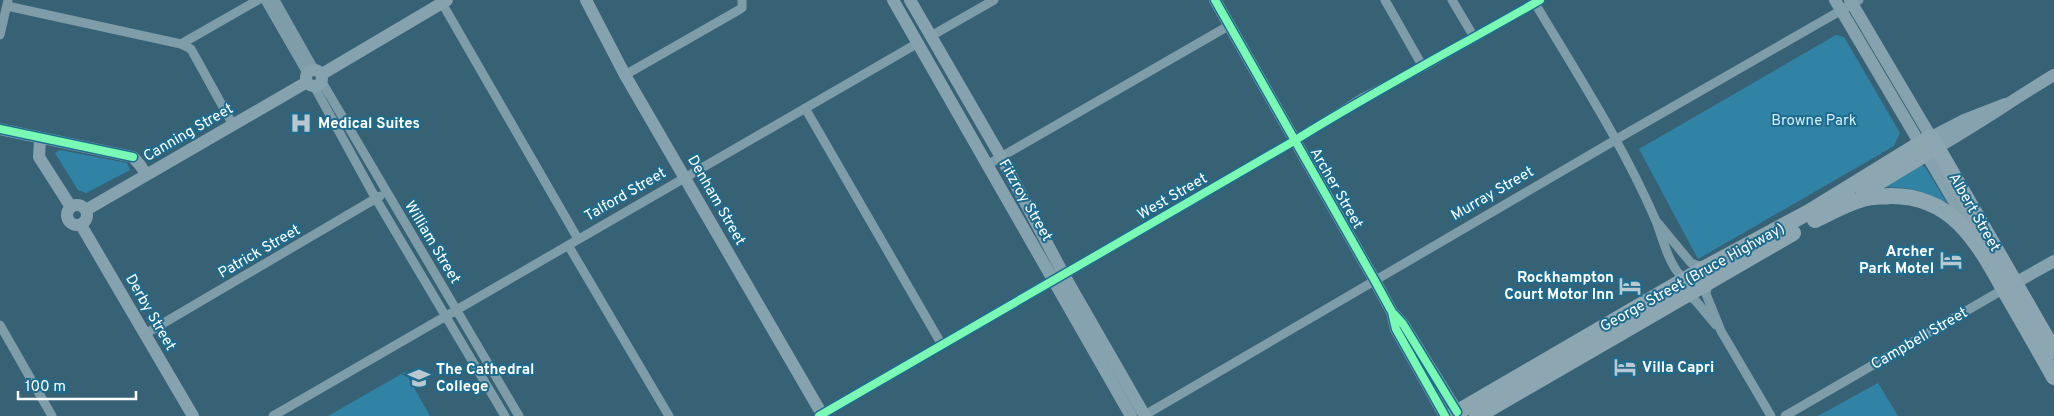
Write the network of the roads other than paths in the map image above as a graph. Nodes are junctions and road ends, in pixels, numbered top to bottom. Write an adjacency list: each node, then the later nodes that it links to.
1 (258, 0): 21 (street)
2 (265, 0): 26 (street, William Street)
3 (275, 0): 26 (street, William Street)
4 (586, 0): 24 (street, Denham Street)
5 (742, 0): 24 (street)
6 (893, 0): 20 (street, Fitzroy Street)
7 (910, 0): 18 (street, Fitzroy Street)
8 (994, 0): 18 (street, Talford Street)
9 (1215, 0): 16 (street, Archer Street)
10 (1385, 0): 22 (street)
11 (1452, 0): 19 (street)
12 (1536, 1): 19 (street, West Street); 32 (street)
13 (445, 2): 26 (street, Canning Street); 46 (street)
14 (7, 3): 17 (street); 21 (street)
15 (1847, 3): 23 (street, Albert Street); 27 (street, Albert Street); 32 (street, Murray Street)
16 (1230, 26): 33 (street, Archer Street); 35 (street)
17 (0, 35)
18 (931, 36): 20 (street, Talford Street); 35 (street, Fitzroy Street)
19 (1474, 38): 22 (street, West Street)
20 (918, 43): 28 (street, Talford Street); 36 (street, Fitzroy Street)
21 (181, 44): 29 (street)
22 (1423, 66): 33 (street, West Street)
23 (1894, 74): 27 (street); 34 (street, Albert Street)
24 (625, 75): 38 (street, Denham Street)
25 (2054, 75): 34 (street)
26 (314, 78): 29 (street, Canning Street); 39 (street, William Street); 40 (street, William Street)
27 (1890, 93): 34 (street, Albert Street)
28 (805, 108): 38 (street, Talford Street); 61 (street)
29 (233, 125): 37 (street, Canning Street)
30 (0, 129): 31 (street)
31 (40, 139): 37 (street); 41 (street)
32 (1616, 139): 44 (street); 53 (street, Murray Street)
33 (1294, 141): 52 (street, West Street); 53 (street, Archer Street)
34 (1929, 145): 43 (highway, George Street (Bruce Highway)); 49 (street, Albert Street); 51 (highway, George Street (Bruce Highway)); 54 (highway, Albert Street)
35 (1001, 157): 36 (street); 52 (street, Fitzroy Street)
36 (988, 165): 52 (street, Fitzroy Street)
37 (146, 174): 42 (street, Canning Street)
38 (686, 178): 46 (street, Talford Street); 71 (street, Denham Street)
39 (387, 192): 40 (street, Patrick Street); 56 (street, William Street)
40 (376, 198): 57 (street, William Street); 60 (street, Patrick Street)
41 (71, 207): 42 (street); 45 (street)
42 (86, 210): 45 (street)
43 (1815, 220): 47 (highway, George Street (Bruce Highway)); 49 (highway, Albert Street)
44 (1656, 221): 51 (street); 55 (street)
45 (81, 225): 60 (street, Derby Street)
46 (578, 239): 48 (street, Talford Street)
47 (1778, 241): 51 (highway, George Street (Bruce Highway)); 55 (street)
48 (568, 245): 56 (street, Talford Street); 70 (street)
49 (1985, 255): 54 (highway, Albert Street)
50 (2054, 261): 54 (street, Campbell Street)
51 (1706, 275): 55 (highway, George Street (Bruce Highway)); 59 (street)
52 (1058, 278): 61 (street, West Street); 72 (street, Fitzroy Street); 73 (street, Fitzroy Street)
53 (1375, 281): 64 (street, Archer Street); 73 (street, Murray Street)
54 (2009, 286): 62 (highway, Albert Street); 63 (highway, Albert Street); 76 (street, Campbell Street)
55 (1686, 287): 59 (street); 64 (highway, George Street (Bruce Highway)); 74 (highway, George Street (Bruce Highway))
56 (456, 309): 57 (street, Talford Street); 69 (street, William Street)
57 (446, 315): 67 (street, Talford Street); 68 (street, William Street)
58 (0, 324): 65 (street)
59 (1722, 331): 75 (street)
60 (144, 334): 66 (street, Derby Street)
61 (942, 345): 71 (street, West Street)
62 (2054, 351)
63 (2054, 377)
64 (1453, 415)
65 (52, 416)
66 (193, 416)
67 (273, 416)
68 (505, 416)
69 (519, 416)
70 (668, 416)
71 (821, 416)
72 (1131, 416)
73 (1144, 416)
74 (1477, 416)
75 (1771, 416)
76 (1785, 416)

